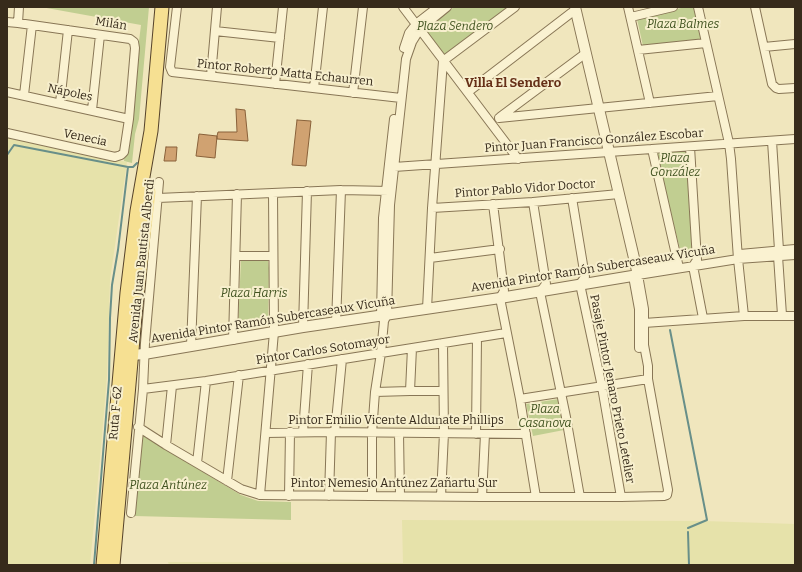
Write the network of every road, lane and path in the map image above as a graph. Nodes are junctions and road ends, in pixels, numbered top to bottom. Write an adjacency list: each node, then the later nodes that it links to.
1 (19, 7): 20 (street)
2 (162, 7): 81 (main road, Avenida Juan Bautista Alberdi)
3 (170, 7): 104 (main road, Avenida Juan Bautista Alberdi)
4 (177, 7): 33 (street, Pintor Roberto Matta Echaurren)
5 (217, 7): 24 (street)
6 (283, 7): 26 (street)
7 (323, 7): 35 (street)
8 (363, 7): 39 (street)
9 (403, 7): 22 (street)
10 (438, 7): 22 (street)
11 (447, 7): 22 (street)
12 (515, 7): 32 (street)
13 (628, 7): 18 (street)
14 (673, 7): 18 (street)
15 (698, 7): 27 (street)
16 (755, 7): 29 (street)
17 (572, 9): 31 (street); 38 (street)
18 (631, 17): 30 (street)
19 (7, 22): 20 (street, Milán)
20 (18, 23): 21 (street, Milán)
21 (32, 25): 23 (street, Milán); 40 (street)
22 (418, 26): 32 (street); 42 (street)
23 (68, 30): 25 (street, Milán); 43 (street)
24 (215, 31): 26 (street); 33 (street)
25 (100, 35): 46 (street); 48 (street, Milán)
26 (280, 38): 34 (street)
27 (706, 43): 30 (street); 41 (street)
28 (795, 44): 29 (street)
29 (764, 47): 36 (street)
30 (638, 50): 44 (street)
31 (584, 54): 45 (street); 47 (street)
32 (443, 61): 38 (street); 58 (street)
33 (211, 76): 34 (street, Pintor Roberto Matta Echaurren)
34 (274, 84): 35 (street, Pintor Roberto Matta Echaurren)
35 (314, 88): 39 (street, Pintor Roberto Matta Echaurren)
36 (795, 88)
37 (7, 92): 40 (street, Nápoles)
38 (468, 92): 49 (street)
39 (353, 93): 42 (street, Pintor Roberto Matta Echaurren)
40 (24, 95): 43 (street, Nápoles)
41 (718, 96): 44 (street); 53 (street)
42 (399, 98): 59 (street); 63 (street)
43 (60, 103): 46 (street, Nápoles)
44 (650, 103): 45 (street)
45 (596, 109): 47 (street); 56 (street)
46 (92, 110): 48 (street, Nápoles)
47 (499, 118): 49 (street)
48 (129, 119): 50 (street, Venecia)
49 (491, 124): 57 (street)
50 (7, 133)
51 (795, 139): 52 (street, Pintor Juan Francisco González Escobar)
52 (772, 141): 53 (street, Pintor Juan Francisco González Escobar); 75 (street)
53 (729, 143): 54 (street, Pintor Juan Francisco González Escobar); 79 (street)
54 (690, 147): 55 (street, Pintor Juan Francisco González Escobar); 82 (street)
55 (652, 149): 56 (street, Pintor Juan Francisco González Escobar); 83 (street)
56 (607, 152): 57 (street, Pintor Juan Francisco González Escobar); 66 (street)
57 (518, 159): 58 (street, Pintor Juan Francisco González Escobar)
58 (436, 164): 59 (street, Pintor Juan Francisco González Escobar); 72 (street)
59 (394, 167): 63 (street)
60 (159, 182): 68 (street, Avenida Juan Bautista Alberdi)
61 (342, 190): 62 (street); 63 (street); 94 (street)
62 (307, 191): 64 (street); 96 (street)
63 (388, 191): 89 (street)
64 (273, 193): 65 (street); 78 (street)
65 (237, 194): 67 (street); 77 (street)
66 (616, 194): 69 (street, Pintor Pablo Vidor Doctor); 84 (street)
67 (197, 196): 68 (street); 101 (street)
68 (158, 198): 104 (street, Avenida Juan Bautista Alberdi)
69 (572, 198): 70 (street, Pintor Pablo Vidor Doctor); 85 (street, Pasaje Pintor Jenaro Prieto Letelier)
70 (534, 202): 71 (street, Pintor Pablo Vidor Doctor); 86 (street)
71 (493, 204): 72 (street, Pintor Pablo Vidor Doctor); 73 (street)
72 (432, 208): 80 (street)
73 (500, 249): 80 (street); 87 (street)
74 (795, 249): 75 (street, Avenida Pintor Ramón Subercaseaux Vicuña)
75 (779, 253): 76 (street, Avenida Pintor Ramón Subercaseaux Vicuña); 79 (street, Avenida Pintor Ramón Subercaseaux Vicuña); 91 (street)
76 (795, 255)
77 (236, 256): 78 (street); 99 (street)
78 (273, 256): 97 (street)
79 (738, 256): 82 (street, Avenida Pintor Ramón Subercaseaux Vicuña); 90 (street)
80 (430, 258): 88 (street)
81 (131, 261): 104 (main road, Ruta F-62)
82 (695, 263): 83 (street, Avenida Pintor Ramón Subercaseaux Vicuña); 93 (street)
83 (678, 266): 84 (street, Avenida Pintor Ramón Subercaseaux Vicuña)
84 (635, 273): 85 (street, Avenida Pintor Ramón Subercaseaux Vicuña); 95 (street); 110 (street)
85 (582, 281): 86 (street, Avenida Pintor Ramón Subercaseaux Vicuña); 113 (street, Pasaje Pintor Jenaro Prieto Letelier)
86 (543, 288): 87 (street, Avenida Pintor Ramón Subercaseaux Vicuña); 118 (street)
87 (502, 295): 88 (street, Avenida Pintor Ramón Subercaseaux Vicuña); 98 (street)
88 (427, 306): 89 (street, Avenida Pintor Ramón Subercaseaux Vicuña)
89 (384, 314): 94 (street, Avenida Pintor Ramón Subercaseaux Vicuña); 105 (street)
90 (744, 316): 91 (street); 93 (street)
91 (782, 316): 92 (street)
92 (795, 316)
93 (704, 318): 95 (street)
94 (336, 320): 96 (street, Avenida Pintor Ramón Subercaseaux Vicuña)
95 (644, 323): 110 (street)
96 (303, 325): 97 (street, Avenida Pintor Ramón Subercaseaux Vicuña)
97 (274, 330): 99 (street, Avenida Pintor Ramón Subercaseaux Vicuña); 108 (street)
98 (506, 333): 100 (street, Pintor Carlos Sotomayor); 119 (street)
99 (232, 336): 101 (street, Avenida Pintor Ramón Subercaseaux Vicuña)
100 (478, 338): 102 (street, Pintor Carlos Sotomayor); 128 (street)
101 (191, 343): 104 (street, Avenida Pintor Ramón Subercaseaux Vicuña)
102 (443, 343): 103 (street, Pintor Carlos Sotomayor); 116 (street)
103 (412, 348): 105 (street, Pintor Carlos Sotomayor); 115 (street)
104 (135, 351): 114 (street, Avenida Juan Bautista Alberdi); 145 (main road, Ruta F-62); 146 (main road, Avenida Juan Bautista Alberdi)
105 (381, 354): 106 (street, Pintor Carlos Sotomayor); 117 (street)
106 (342, 359): 107 (street, Pintor Carlos Sotomayor); 123 (street)
107 (308, 364): 108 (street, Pintor Carlos Sotomayor); 122 (street)
108 (271, 370): 109 (street, Pintor Carlos Sotomayor); 125 (street)
109 (239, 375): 111 (street, Pintor Carlos Sotomayor); 133 (street)
110 (648, 379): 113 (street); 143 (street, Pintor Nemesio Antúnez Zañartu Sur)
111 (206, 381): 112 (street, Pintor Carlos Sotomayor); 132 (street)
112 (172, 386): 114 (street, Pintor Carlos Sotomayor); 131 (street)
113 (602, 387): 118 (street); 143 (street, Pasaje Pintor Jenaro Prieto Letelier)
114 (142, 389): 120 (street, Avenida Juan Bautista Alberdi)
115 (410, 391): 116 (street); 117 (street)
116 (443, 391): 127 (street)
117 (375, 392): 126 (street)
118 (562, 393): 119 (street); 142 (street)
119 (520, 399): 130 (street)
120 (138, 427): 131 (street, Pintor Nemesio Antúnez Zañartu Sur); 144 (street, Avenida Juan Bautista Alberdi)
121 (290, 432): 122 (street, Pintor Emilio Vicente Aldunate Phillips); 125 (street, Pintor Emilio Vicente Aldunate Phillips); 135 (street)
122 (303, 432): 123 (street, Pintor Emilio Vicente Aldunate Phillips)
123 (333, 432): 126 (street, Pintor Emilio Vicente Aldunate Phillips); 136 (street)
124 (399, 432): 126 (street, Pintor Emilio Vicente Aldunate Phillips); 127 (street, Pintor Emilio Vicente Aldunate Phillips); 138 (street)
125 (266, 433): 134 (street)
126 (372, 433): 137 (street)
127 (444, 433): 128 (street, Pintor Emilio Vicente Aldunate Phillips); 139 (street)
128 (476, 434): 129 (street, Pintor Emilio Vicente Aldunate Phillips)
129 (485, 434): 130 (street, Pintor Emilio Vicente Aldunate Phillips); 140 (street)
130 (526, 434): 141 (street)
131 (166, 445): 132 (street, Pintor Nemesio Antúnez Zañartu Sur)
132 (197, 463): 133 (street, Pintor Nemesio Antúnez Zañartu Sur)
133 (227, 481): 134 (street, Pintor Nemesio Antúnez Zañartu Sur)
134 (260, 495): 135 (street, Pintor Nemesio Antúnez Zañartu Sur)
135 (289, 496): 136 (street, Pintor Nemesio Antúnez Zañartu Sur)
136 (329, 496): 137 (street, Pintor Nemesio Antúnez Zañartu Sur)
137 (372, 496): 138 (street, Pintor Nemesio Antúnez Zañartu Sur)
138 (400, 496): 139 (street, Pintor Nemesio Antúnez Zañartu Sur)
139 (441, 496): 140 (street, Pintor Nemesio Antúnez Zañartu Sur)
140 (482, 497): 141 (street, Pintor Nemesio Antúnez Zañartu Sur)
141 (536, 497): 142 (street, Pintor Nemesio Antúnez Zañartu Sur)
142 (580, 497): 143 (street, Pintor Nemesio Antúnez Zañartu Sur)
143 (621, 497)
144 (131, 513)
145 (103, 565)
146 (113, 565)

